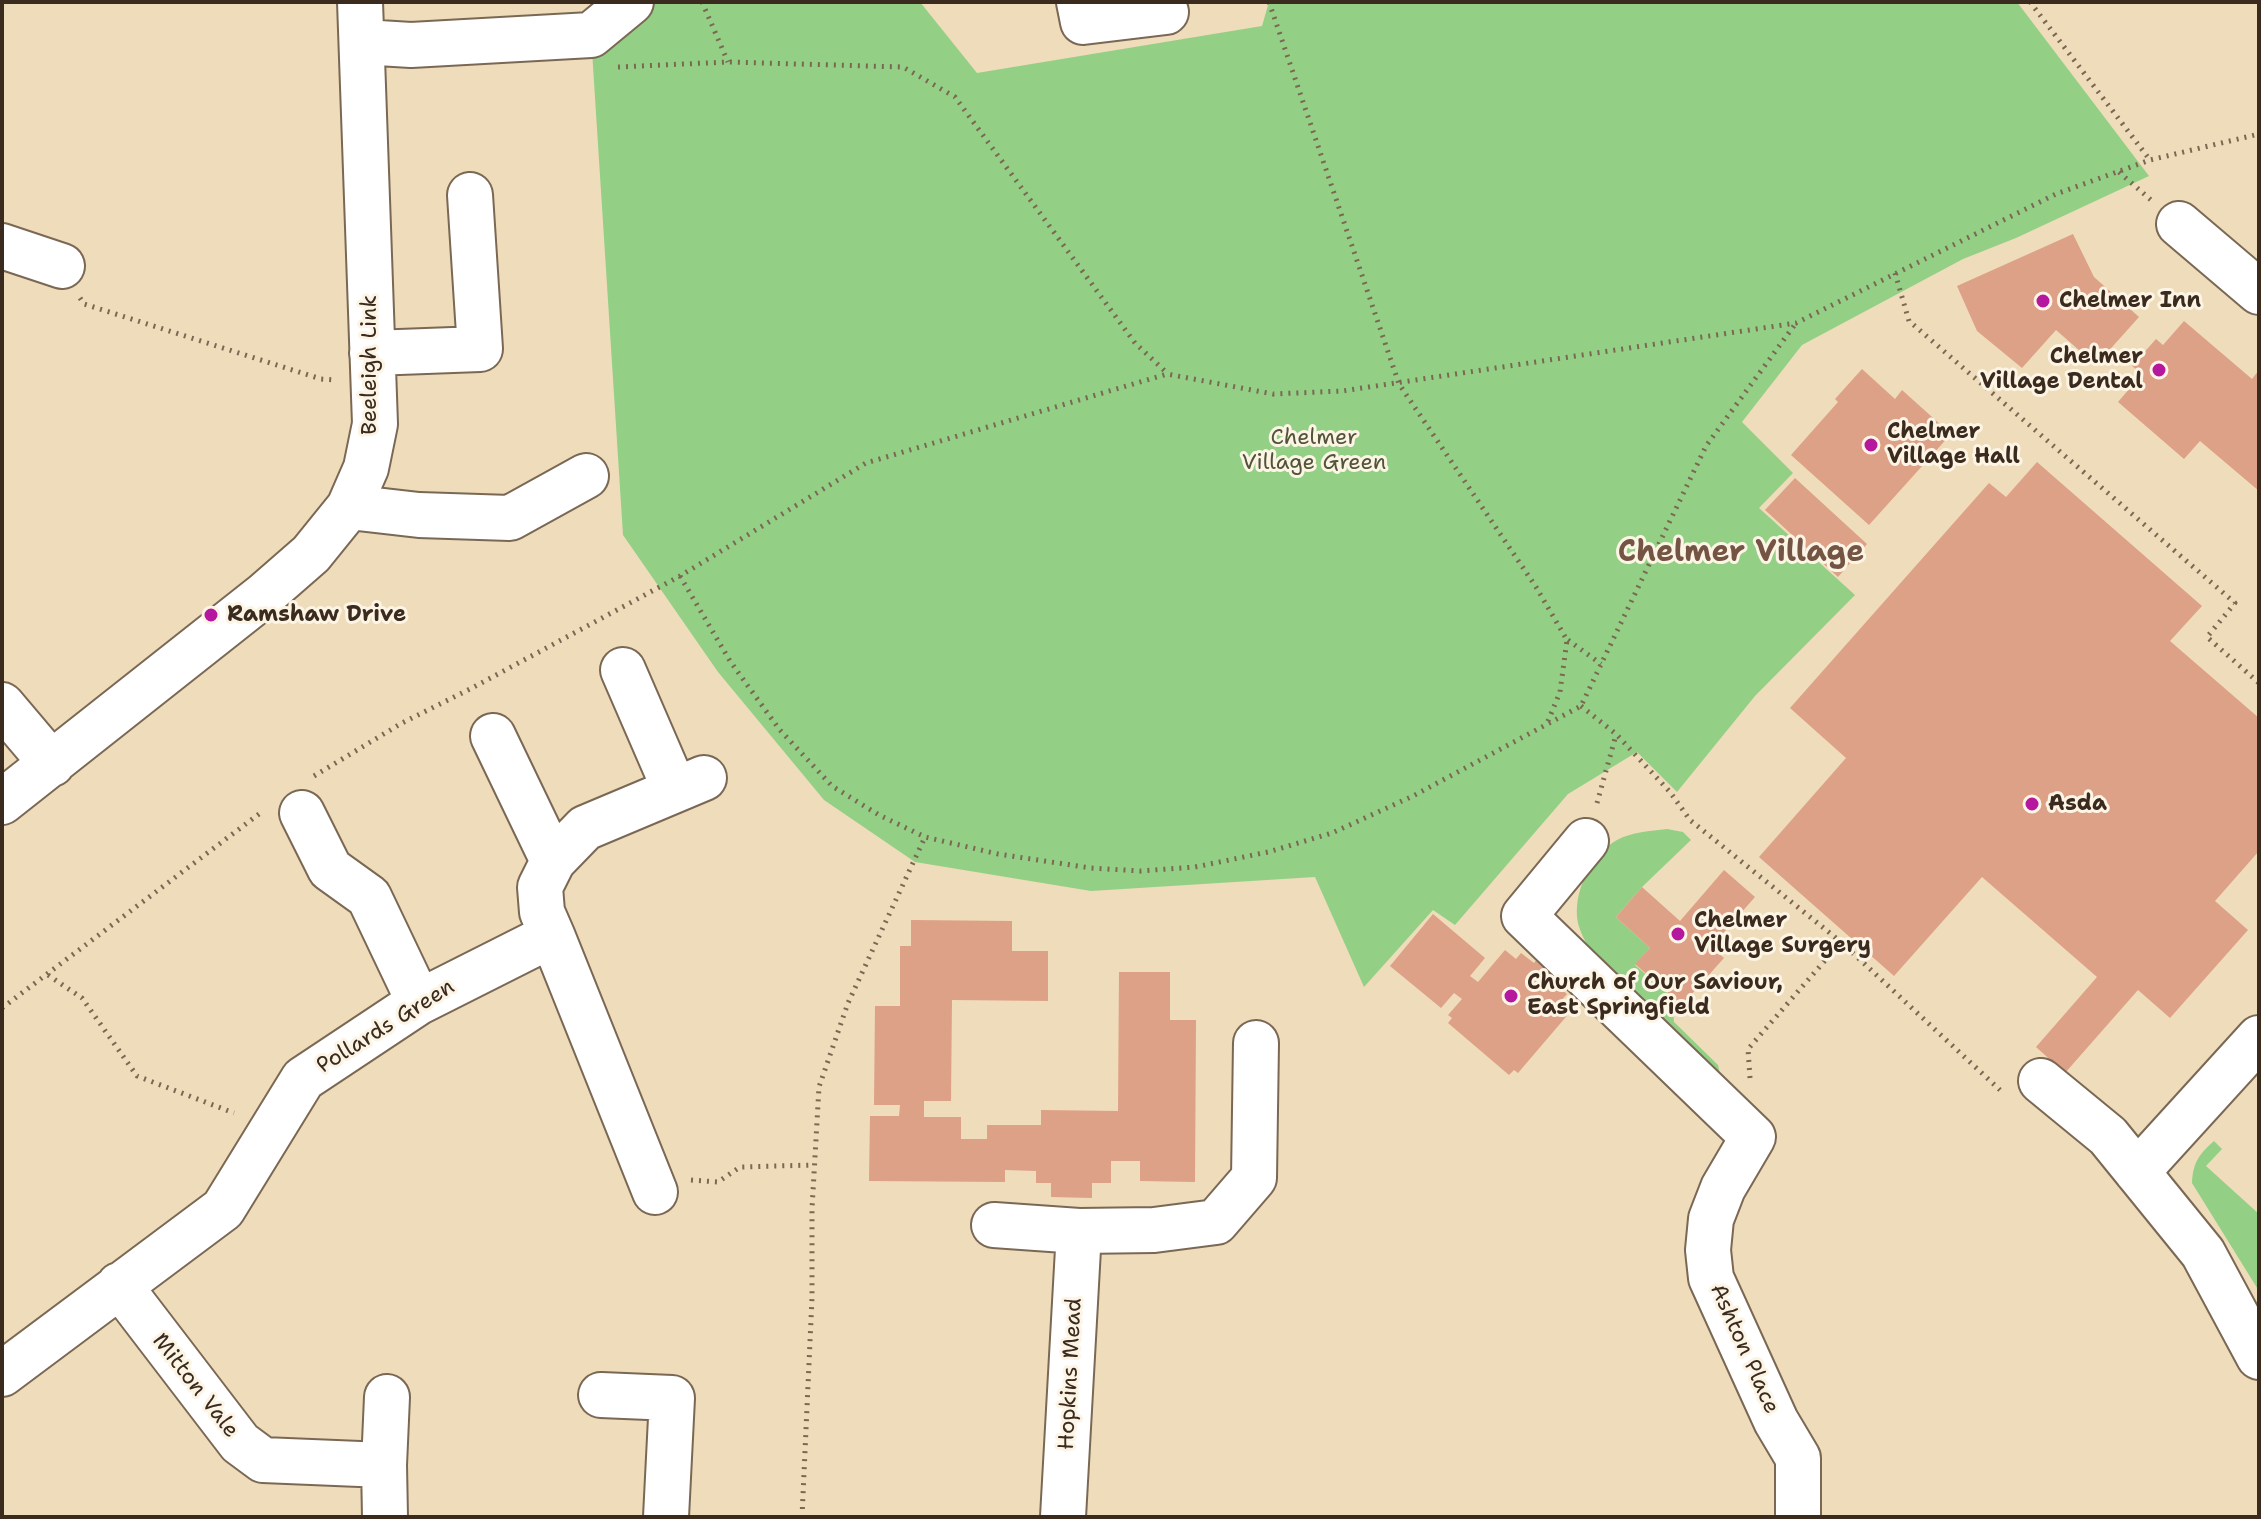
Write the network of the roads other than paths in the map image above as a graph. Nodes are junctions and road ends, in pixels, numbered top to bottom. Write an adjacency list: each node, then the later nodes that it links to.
1 (631, 2): 4 (street)
2 (1079, 2): 3 (street)
3 (1166, 12)
4 (361, 22): 10 (street, Beeleigh Link)
5 (470, 195): 10 (street)
6 (2179, 224): 9 (street)
7 (2, 246): 8 (street)
8 (62, 266)
9 (2259, 292)
10 (372, 368): 12 (street, Beeleigh Link)
11 (586, 476): 12 (street)
12 (349, 507): 16 (street, Beeleigh Link)
13 (623, 670): 20 (street)
14 (2, 705): 16 (street)
15 (493, 736): 20 (street)
16 (52, 764): 18 (street, Beeleigh Link)
17 (290, 801): 22 (street)
18 (2, 802)
19 (1586, 841): 39 (street, Ashton Place)
20 (553, 861): 21 (street)
21 (552, 935): 22 (street, Pollards Green); 27 (street)
22 (419, 1002): 30 (street, Pollards Green)
23 (2259, 1038): 26 (street)
24 (1256, 1043): 29 (street)
25 (2021, 1086): 26 (street)
26 (2137, 1172): 31 (street)
27 (655, 1192)
28 (994, 1225): 29 (street)
29 (1079, 1231): 38 (street, Hopkins Mead)
30 (119, 1285): 32 (street, Pollards Green); 35 (street, Mitton Vale)
31 (2259, 1357)
32 (2, 1374)
33 (601, 1395): 37 (street)
34 (387, 1397): 35 (street)
35 (384, 1465): 36 (street)
36 (385, 1517)
37 (666, 1517)
38 (1063, 1517)
39 (1798, 1517)

